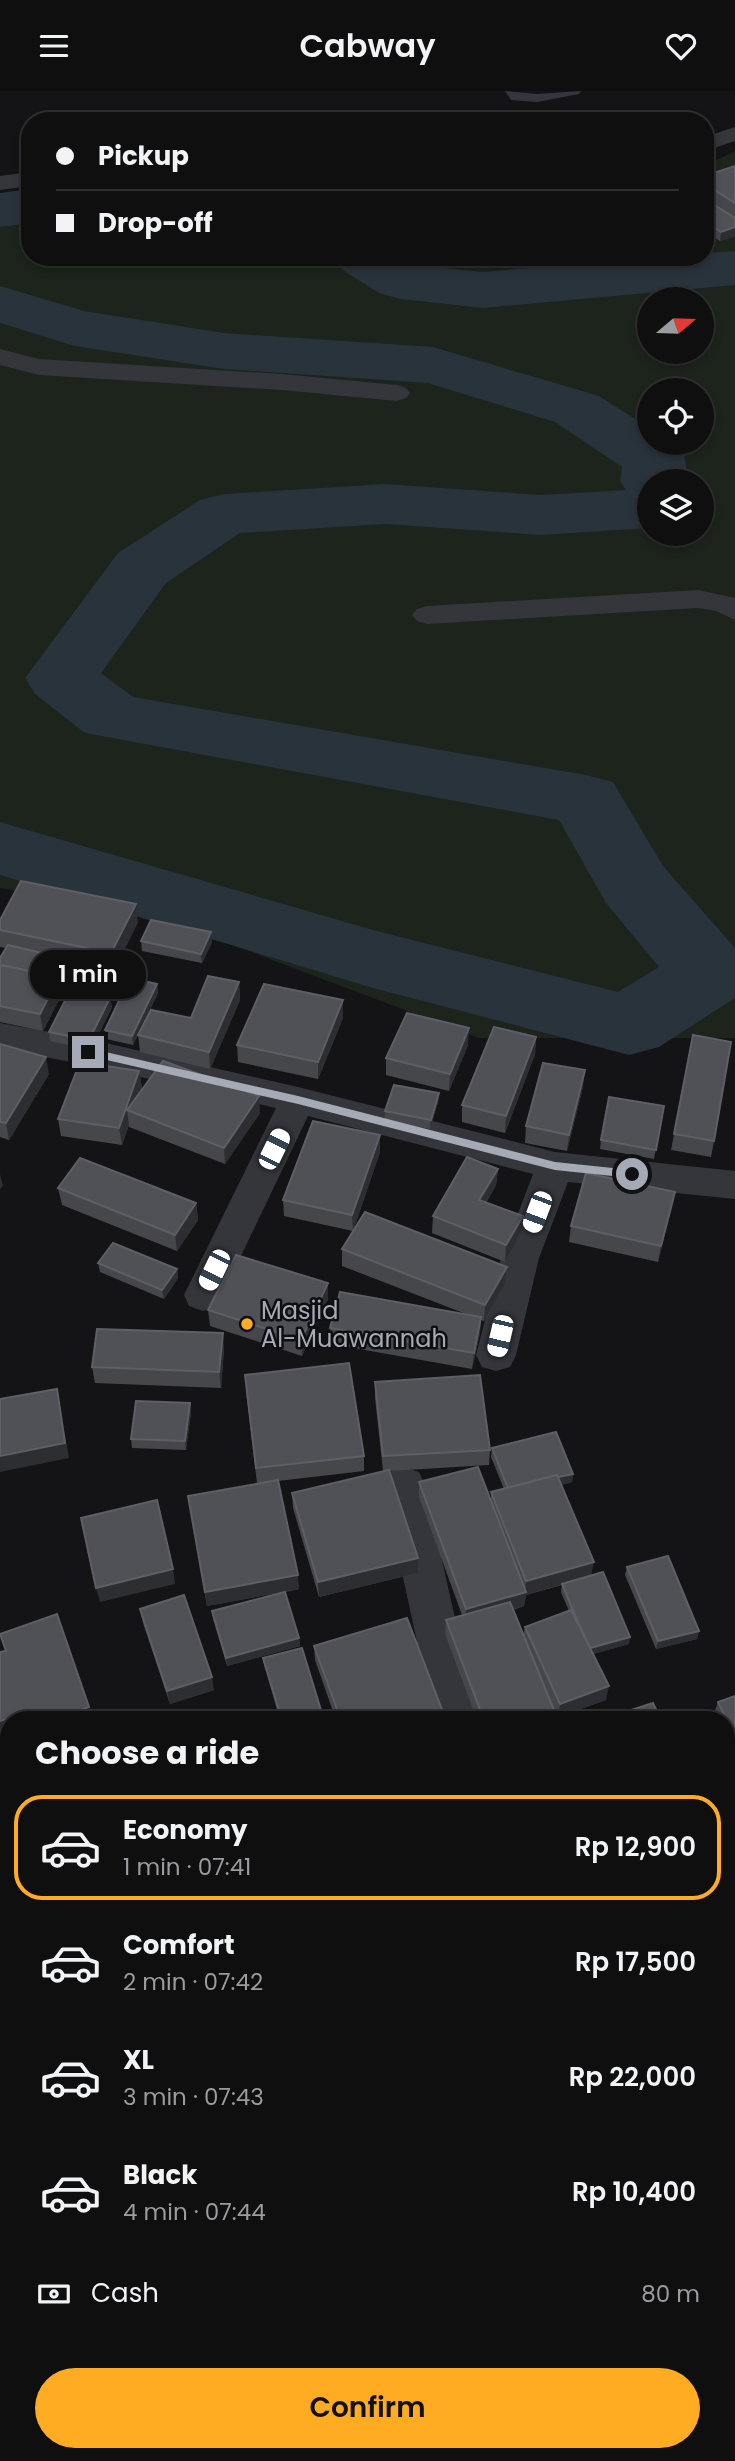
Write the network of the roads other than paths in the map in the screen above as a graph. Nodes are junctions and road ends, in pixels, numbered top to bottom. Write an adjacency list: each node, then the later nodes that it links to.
1 (512, 91): 2 (lane)
2 (574, 91)
3 (735, 134): 4 (street)
4 (714, 141)
5 (21, 180): 6 (street)
6 (0, 183)
7 (0, 357): 8 (street)
8 (397, 393)
9 (735, 611): 10 (street)
10 (427, 615)
11 (0, 1036): 12 (street)
12 (298, 1100): 13 (street); 15 (street)
13 (555, 1166): 14 (street); 16 (street)
14 (735, 1185)
15 (202, 1294)
16 (496, 1355)
17 (404, 1485): 18 (street)
18 (454, 1711)

